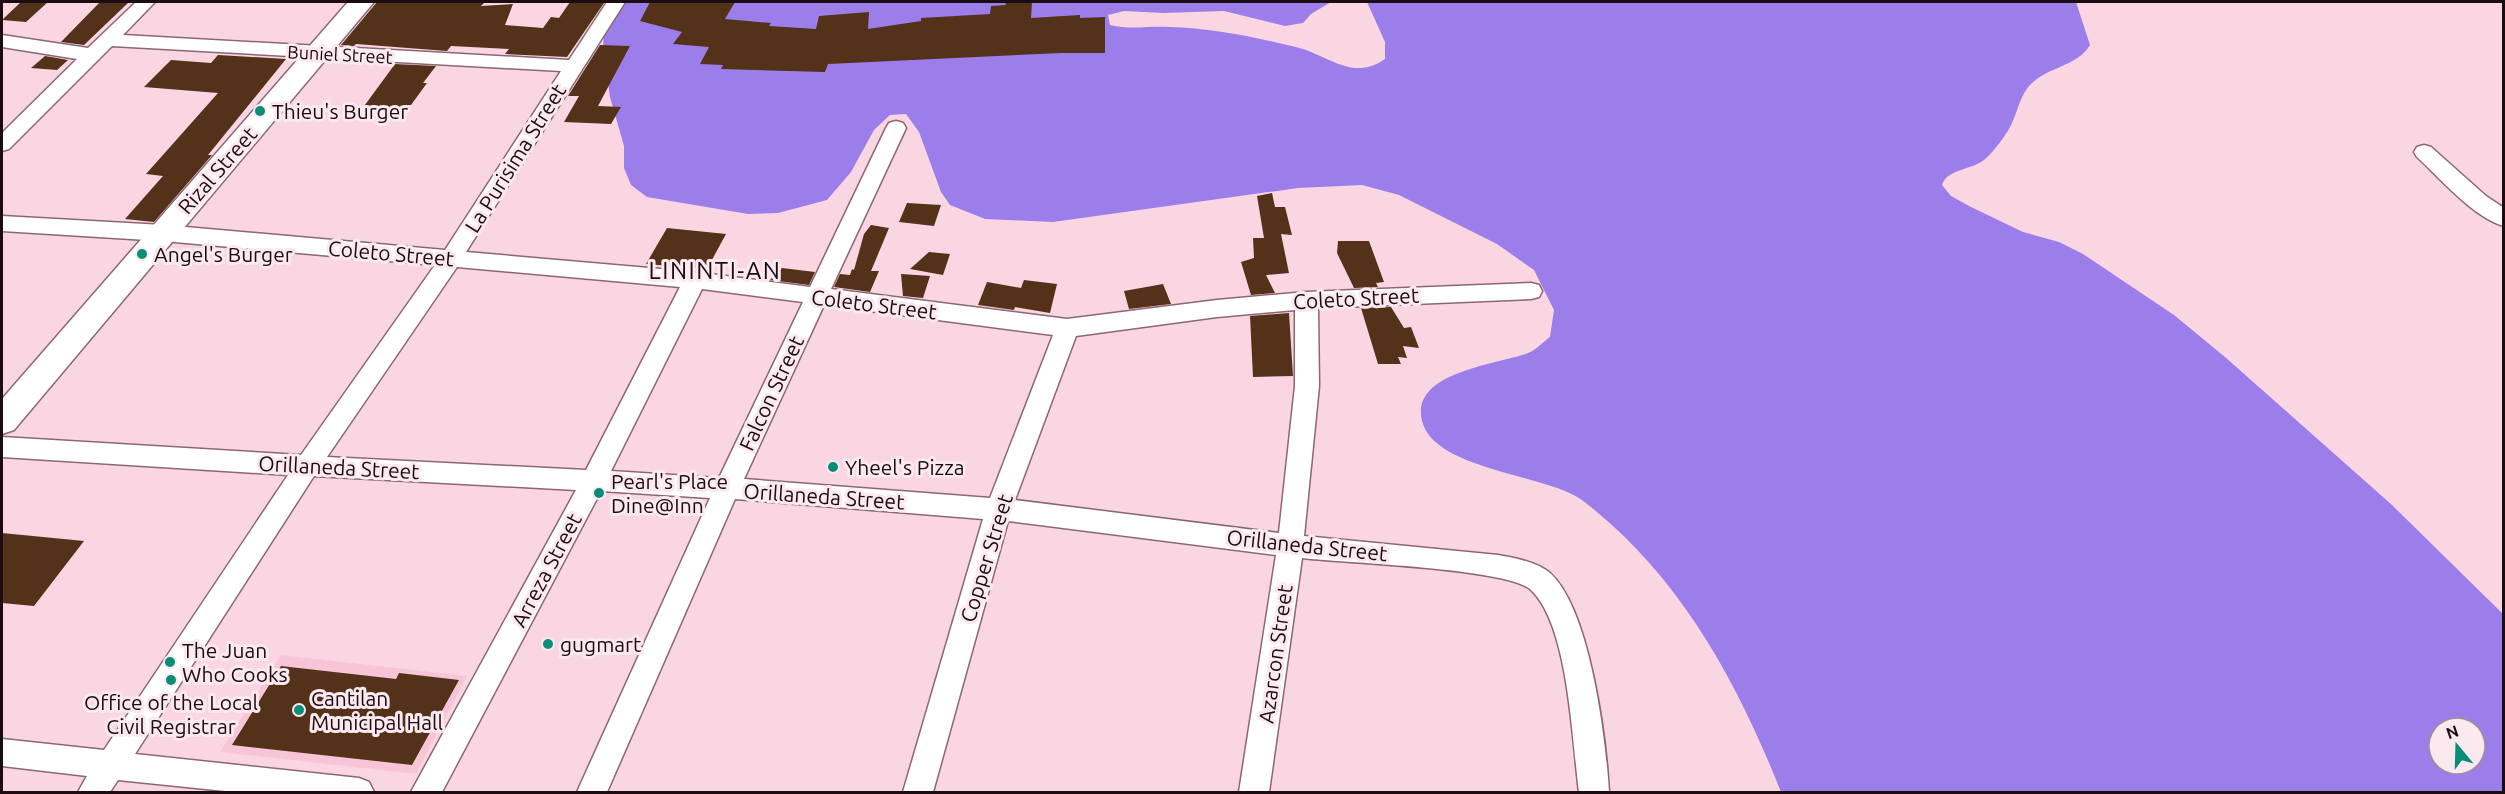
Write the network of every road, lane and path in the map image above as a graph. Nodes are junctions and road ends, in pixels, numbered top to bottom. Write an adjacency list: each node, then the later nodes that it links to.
1 (146, 2): 4 (street)
2 (361, 2): 6 (street, Rizal Street)
3 (616, 2): 8 (street, La Purisima Street)
4 (107, 40): 6 (street, Buniel Street); 7 (street)
5 (2, 41): 7 (street)
6 (318, 52): 8 (street, Buniel Street); 14 (street, Rizal Street)
7 (92, 55): 10 (street)
8 (573, 66): 15 (street, La Purisima Street)
9 (896, 128): 18 (street, Falcon Street)
10 (2, 144)
11 (2424, 152): 12 (street)
12 (2504, 219)
13 (2, 223): 14 (street, Coleto Street)
14 (163, 233): 15 (street, Coleto Street); 21 (street, Rizal Street)
15 (451, 258): 16 (street, Coleto Street); 23 (street, La Purisima Street)
16 (695, 280): 18 (street, Coleto Street); 24 (street, Arreza Street)
17 (1530, 291): 19 (street, Coleto Street)
18 (816, 297): 20 (street, Coleto Street); 25 (street, Falcon Street)
19 (1306, 300): 20 (street, Coleto Street); 27 (street, Azarcon Street)
20 (1067, 328): 26 (street, Copper Street)
21 (2, 421)
22 (2, 447): 23 (street, Orillaneda Street)
23 (307, 466): 24 (street, Orillaneda Street); 29 (street, La Purisima Street)
24 (594, 480): 25 (street, Orillaneda Street); 32 (street, Arreza Street)
25 (726, 490): 26 (street, Orillaneda Street); 33 (street, Falcon Street)
26 (999, 509): 27 (street, Orillaneda Street); 34 (street, Copper Street)
27 (1291, 545): 35 (street, Azarcon Street); 36 (street, Orillaneda Street)
28 (2, 753): 29 (street)
29 (113, 764): 30 (street, La Purisima Street); 31 (street)
30 (93, 792)
31 (359, 792)
32 (426, 792)
33 (592, 792)
34 (918, 792)
35 (1254, 792)
36 (1594, 792)

